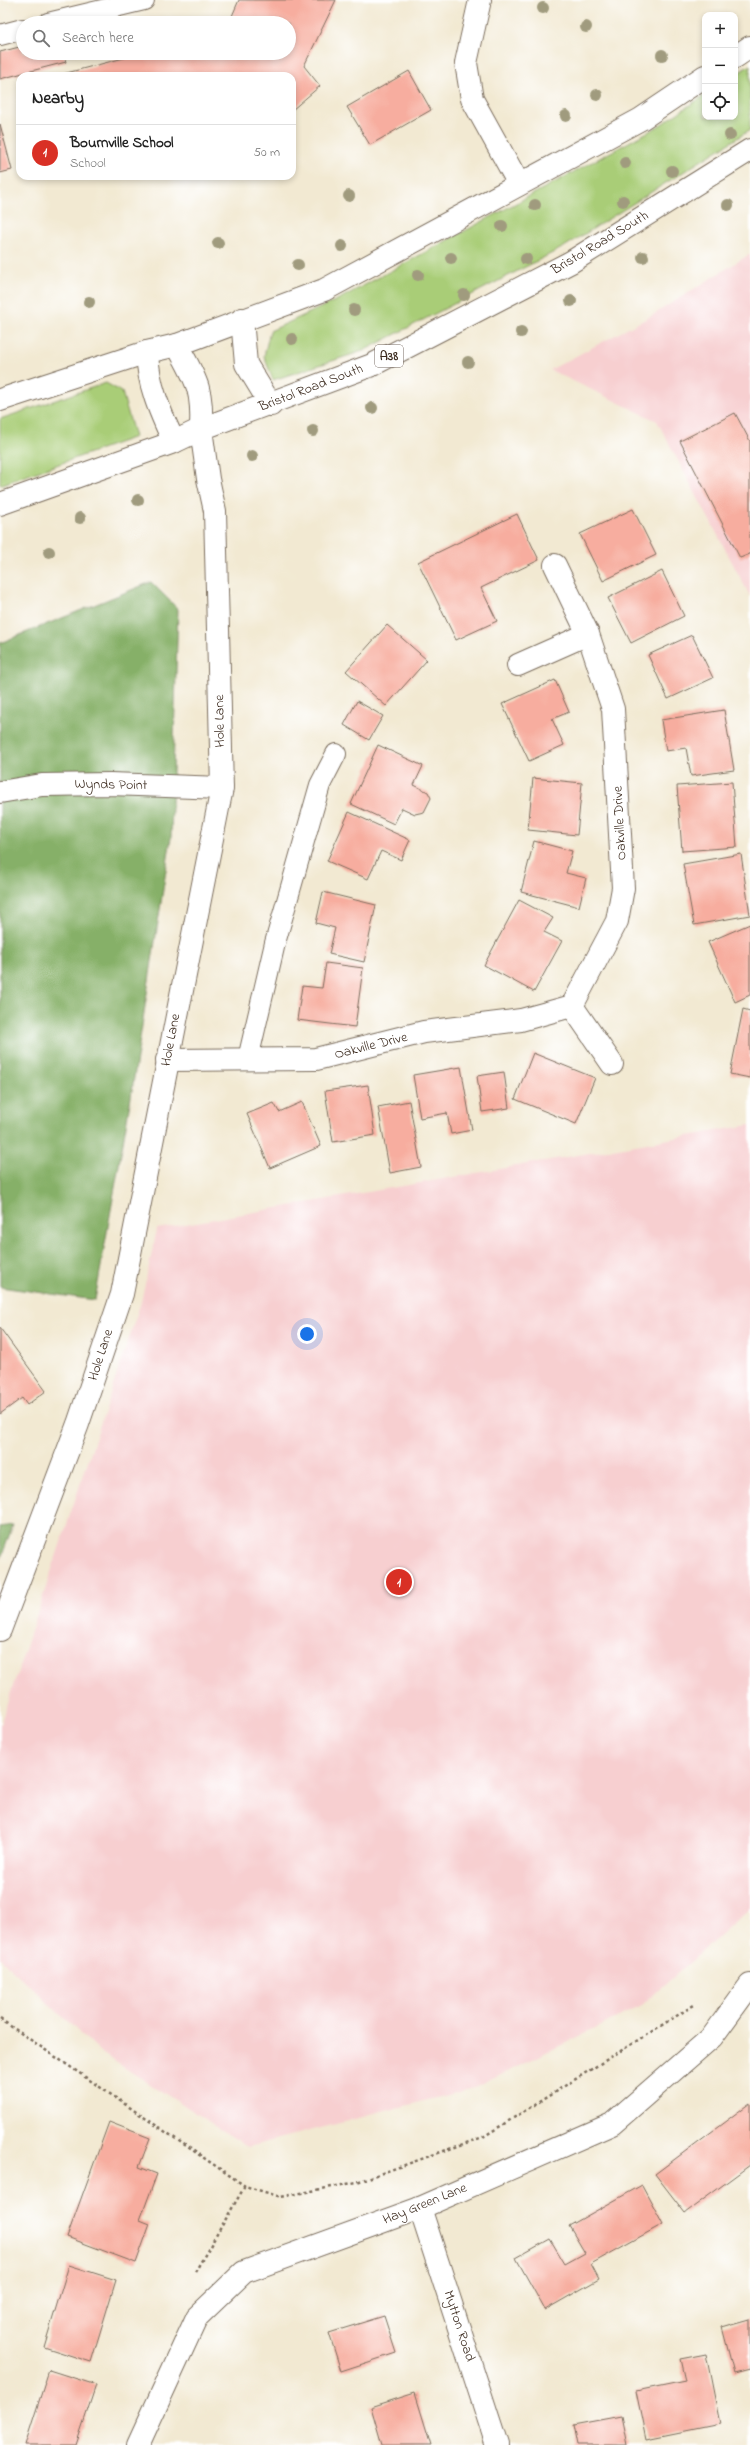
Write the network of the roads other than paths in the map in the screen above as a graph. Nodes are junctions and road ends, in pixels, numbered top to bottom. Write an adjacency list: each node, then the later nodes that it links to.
1 (144, 0): 3 (lane)
2 (480, 0): 10 (main road)
3 (77, 16)
4 (16, 31): 5 (lane)
5 (0, 35)
6 (750, 46): 7 (main road)
7 (738, 54)
8 (702, 78): 10 (main road)
9 (750, 150): 15 (main road, Bristol Road South / A38)
10 (519, 184): 11 (main road)
11 (242, 320): 12 (main road); 15 (main road)
12 (177, 345): 13 (main road); 16 (main road, Hole Lane)
13 (147, 352): 14 (main road); 17 (main road)
14 (0, 400)
15 (271, 405): 16 (main road, Bristol Road South / A38)
16 (201, 429): 17 (main road, Bristol Road South / A38); 23 (main road, Hole Lane)
17 (174, 442): 18 (main road, Bristol Road South / A38)
18 (0, 504)
19 (555, 565): 20 (main road, Oakville Drive)
20 (588, 634): 21 (main road); 25 (main road, Oakville Drive)
21 (518, 665)
22 (336, 754): 26 (lane)
23 (222, 788): 24 (main road, Wynds Point); 27 (main road, Hole Lane)
24 (0, 792)
25 (572, 1006): 26 (main road, Oakville Drive); 28 (main road)
26 (248, 1059): 27 (main road, Oakville Drive)
27 (167, 1060): 29 (main road, Hole Lane)
28 (612, 1064)
29 (0, 1630)
30 (750, 1985): 31 (main road, Hay Green Lane)
31 (420, 2208): 32 (main road, Hay Green Lane); 33 (main road, Mytton Road)
32 (138, 2445)
33 (497, 2445)

